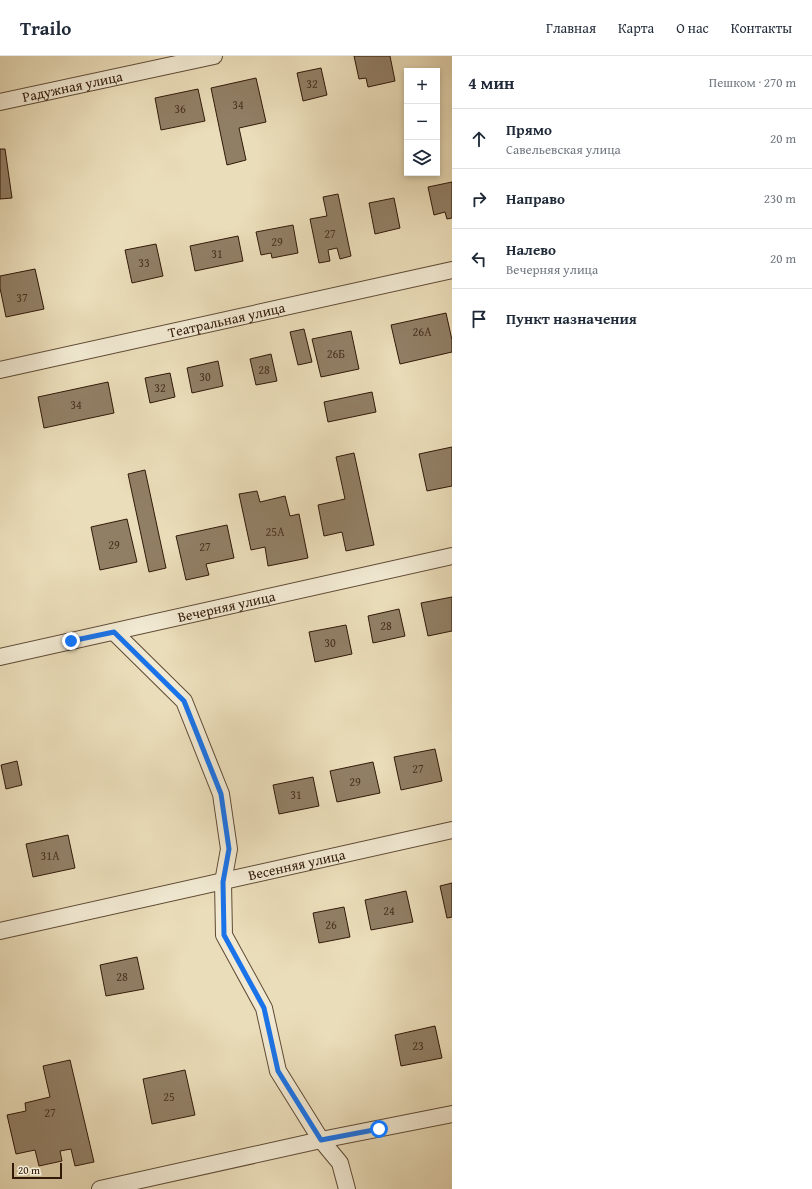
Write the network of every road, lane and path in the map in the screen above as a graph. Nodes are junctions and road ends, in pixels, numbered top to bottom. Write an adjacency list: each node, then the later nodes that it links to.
1 (214, 56): 2 (street, Радужная улица)
2 (0, 102)
3 (452, 270): 4 (street, Театральная улица)
4 (0, 370)
5 (452, 556): 6 (street, Вечерняя улица)
6 (114, 632): 7 (street, Вечерняя улица); 9 (street)
7 (0, 657)
8 (452, 830): 9 (street, Весенняя улица)
9 (223, 882): 10 (street, Весенняя улица); 12 (street)
10 (0, 931)
11 (452, 1114): 12 (street)
12 (321, 1140): 13 (street); 14 (street)
13 (100, 1189)
14 (347, 1189)

